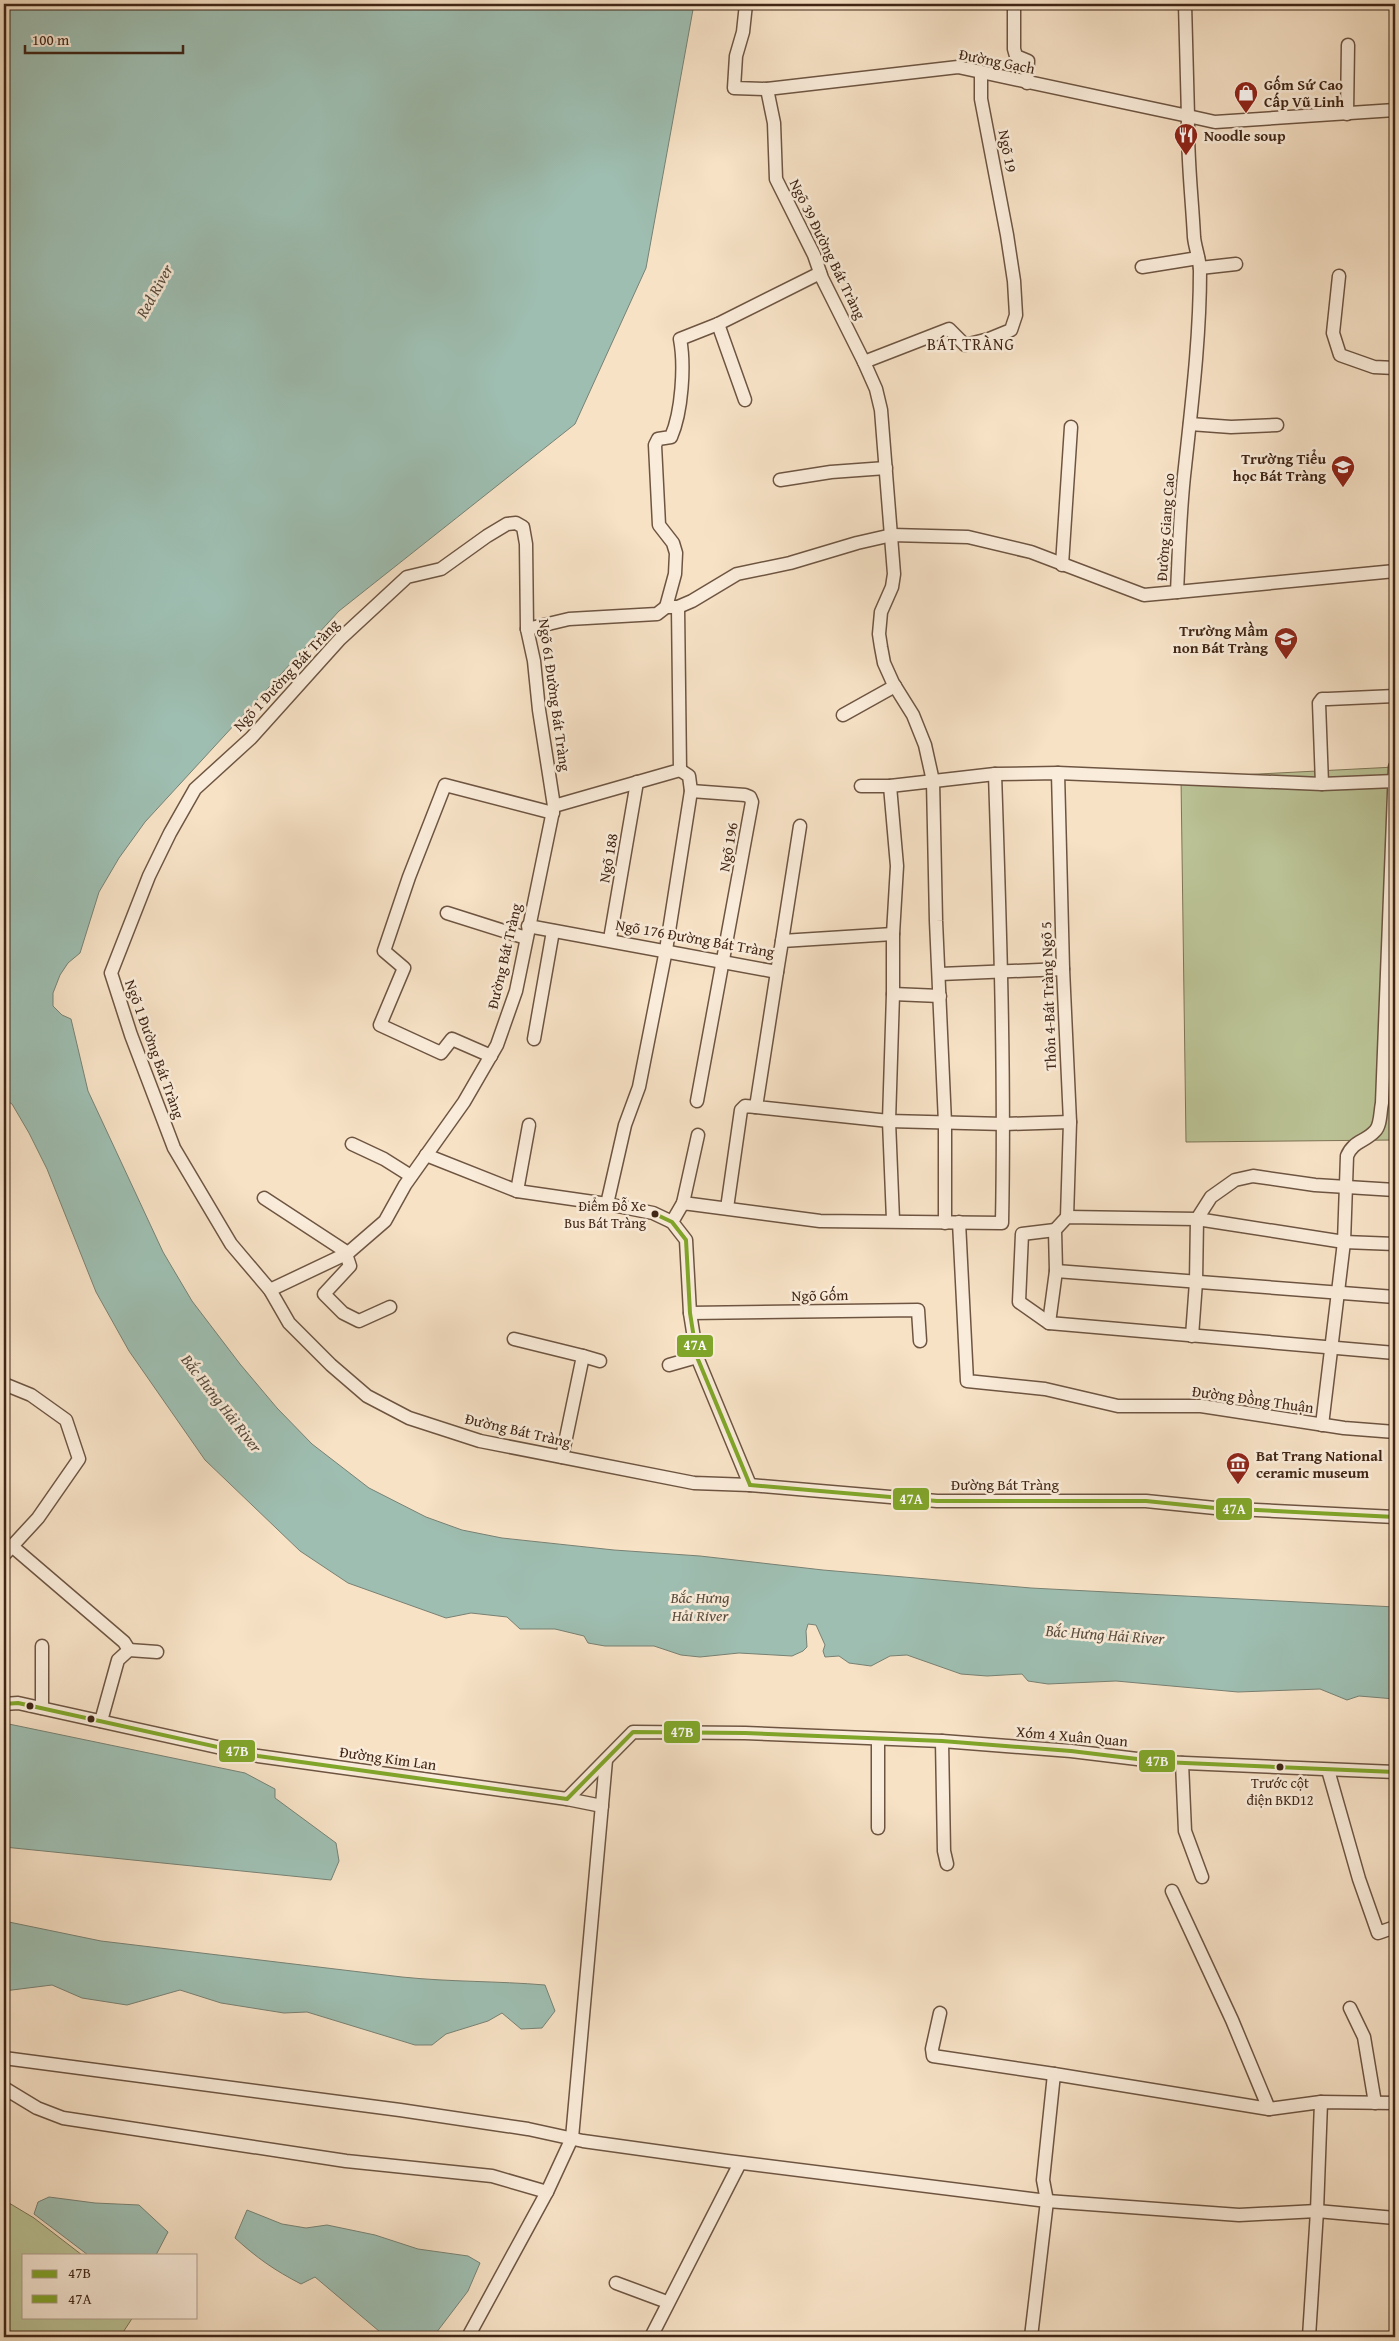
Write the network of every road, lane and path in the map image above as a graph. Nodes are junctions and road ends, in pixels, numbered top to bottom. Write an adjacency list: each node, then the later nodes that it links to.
1 (746, 4): 7 (street, Đường Gạch)
2 (1014, 4): 6 (street)
3 (1185, 4): 10 (street)
4 (1348, 45): 9 (street)
5 (981, 72): 6 (street, Đường Gạch); 7 (street, Đường Gạch); 17 (street, Ngõ 19)
6 (1027, 82): 10 (street, Đường Gạch)
7 (767, 89): 14 (street, Ngõ 39 Đường Bát Tràng)
8 (1395, 110): 9 (street)
9 (1348, 114): 10 (street)
10 (1188, 116): 11 (street, Đường Giang Cao)
11 (1199, 263): 12 (street); 13 (street); 20 (street, Đường Giang Cao)
12 (1236, 264)
13 (1142, 267)
14 (820, 273): 16 (street); 17 (street, Ngõ 39 Đường Bát Tràng)
15 (1339, 276): 18 (street)
16 (718, 324): 19 (street); 29 (street)
17 (864, 362): 23 (street, Ngõ 39 Đường Bát Tràng)
18 (1395, 368)
19 (745, 400)
20 (1190, 424): 21 (street); 28 (street, Đường Giang Cao)
21 (1277, 425)
22 (1072, 427): 26 (street)
23 (886, 468): 24 (street); 25 (street, Ngõ 39 Đường Bát Tràng)
24 (780, 480)
25 (892, 535): 26 (street, Đường Giang Cao); 29 (street, Đường Giang Cao); 32 (street, Ngõ 39 Đường Bát Tràng)
26 (1062, 565): 28 (street, Đường Giang Cao)
27 (1395, 571): 28 (street)
28 (1177, 592)
29 (672, 607): 31 (street, Đường Giang Cao); 36 (street)
30 (372, 609): 31 (street, Ngõ 61 Đường Bát Tràng); 96 (street, Ngõ 1 Đường Bát Tràng)
31 (527, 629): 46 (street, Ngõ 61 Đường Bát Tràng)
32 (895, 686): 34 (street); 39 (street, Ngõ 39 Đường Bát Tràng)
33 (1395, 696): 42 (street)
34 (843, 715)
35 (1395, 767): 40 (street)
36 (680, 770): 41 (street); 45 (street)
37 (1058, 772): 38 (street); 42 (street); 56 (street, Thôn 4-Bát Tràng Ngõ 5)
38 (995, 774): 39 (street); 58 (street)
39 (933, 781): 44 (street); 59 (street, Ngõ 39 Đường Bát Tràng)
40 (1395, 781): 42 (street); 75 (street)
41 (637, 782): 46 (street); 52 (street, Ngõ 188)
42 (1322, 784)
43 (861, 786): 44 (street)
44 (890, 786): 51 (street)
45 (691, 791): 54 (street); 55 (street, Ngõ 196)
46 (553, 810): 50 (street, Đường Bát Tràng); 63 (street)
47 (800, 826): 53 (street)
48 (447, 913): 50 (street, Ngõ 176 Đường Bát Tràng)
49 (553, 931): 50 (street, Ngõ 176 Đường Bát Tràng); 52 (street, Ngõ 176 Đường Bát Tràng); 62 (street)
50 (527, 932): 63 (street, Đường Bát Tràng)
51 (893, 934): 53 (street, Ngõ 176 Đường Bát Tràng); 60 (street)
52 (610, 940): 54 (street, Ngõ 176 Đường Bát Tràng)
53 (782, 941): 57 (street, Ngõ 176 Đường Bát Tràng)
54 (666, 950): 55 (street, Ngõ 176 Đường Bát Tràng); 80 (street)
55 (724, 962): 57 (street, Ngõ 176 Đường Bát Tràng); 64 (street)
56 (1063, 969): 58 (street); 67 (street, Thôn 4-Bát Tràng Ngõ 5)
57 (777, 972): 65 (street)
58 (1002, 972): 59 (street); 69 (street)
59 (940, 974): 61 (street, Ngõ 39 Đường Bát Tràng)
60 (893, 994): 61 (street); 66 (street)
61 (940, 996): 68 (street, Ngõ 39 Đường Bát Tràng)
62 (534, 1040)
63 (491, 1056): 73 (street, Đường Bát Tràng)
64 (697, 1101)
65 (756, 1107): 66 (street); 81 (street)
66 (889, 1121): 68 (street); 84 (street)
67 (1070, 1122): 69 (street); 82 (street, Thôn 4-Bát Tràng Ngõ 5)
68 (945, 1123): 69 (street); 87 (street, Ngõ 39 Đường Bát Tràng)
69 (1004, 1124): 88 (street)
70 (529, 1125): 77 (street)
71 (698, 1135): 79 (street)
72 (352, 1144): 74 (street)
73 (426, 1155): 74 (street, Đường Bát Tràng); 77 (street)
74 (412, 1176): 93 (street, Đường Bát Tràng)
75 (1345, 1187): 76 (street); 83 (street); 91 (street)
76 (1395, 1190)
77 (517, 1191): 80 (street)
78 (264, 1198): 93 (street)
79 (683, 1203): 81 (street); 85 (street)
80 (608, 1204): 85 (street)
81 (727, 1208): 84 (street)
82 (1067, 1217): 83 (street); 89 (street)
83 (1197, 1219): 91 (street); 95 (street)
84 (893, 1220): 87 (street)
85 (672, 1222): 100 (street)
86 (959, 1222): 87 (street); 88 (street); 112 (street, Đường Đồng Thuận)
87 (945, 1223)
88 (1002, 1223): 90 (street)
89 (1055, 1230): 90 (street); 94 (street)
90 (1022, 1234): 101 (street)
91 (1344, 1242): 92 (street); 97 (street)
92 (1395, 1244)
93 (347, 1253): 96 (street, Đường Bát Tràng); 99 (street)
94 (1056, 1271): 95 (street); 101 (street)
95 (1196, 1282): 97 (street); 102 (street)
96 (270, 1290): 114 (street, Đường Bát Tràng)
97 (1339, 1292): 98 (street); 105 (street)
98 (1395, 1297)
99 (390, 1307)
100 (690, 1313): 104 (street, Ngõ Gốm); 108 (street)
101 (1049, 1323): 102 (street)
102 (1192, 1336): 105 (street)
103 (514, 1339): 107 (street)
104 (920, 1341)
105 (1332, 1348): 106 (street); 112 (street)
106 (1395, 1353)
107 (583, 1356): 109 (street); 114 (street)
108 (697, 1357): 110 (street); 115 (street)
109 (600, 1361)
110 (669, 1365)
111 (4, 1384): 117 (street)
112 (1322, 1425): 113 (street, Đường Đồng Thuận)
113 (1395, 1432)
114 (562, 1457): 115 (street, Đường Bát Tràng)
115 (750, 1485): 116 (street, Đường Bát Tràng)
116 (1395, 1517)
117 (9, 1551): 119 (street)
118 (42, 1646): 122 (street)
119 (129, 1650): 120 (street); 123 (street)
120 (156, 1652)
121 (4, 1704): 122 (street, Đường Kim Lan)
122 (42, 1708): 123 (street, Đường Kim Lan)
123 (101, 1722): 130 (street, Đường Kim Lan)
124 (878, 1739): 125 (street, Xóm 4 Xuân Quan); 126 (street, Xóm 4 Xuân Quan); 132 (street)
125 (942, 1741): 127 (street, Xóm 4 Xuân Quan); 133 (street)
126 (606, 1760): 130 (street); 131 (street)
127 (1182, 1763): 128 (street, Xóm 4 Xuân Quan); 134 (street)
128 (1328, 1770): 129 (street, Xóm 4 Xuân Quan); 136 (street)
129 (1395, 1772)
130 (567, 1800): 131 (street, Đường Kim Lan)
131 (602, 1806): 146 (street)
132 (878, 1828)
133 (948, 1864)
134 (1202, 1877)
135 (1172, 1891): 145 (street)
136 (1395, 1927)
137 (1350, 2008): 143 (street)
138 (940, 2013): 140 (street)
139 (6, 2060): 146 (street)
140 (1054, 2074): 145 (street); 149 (street)
141 (4, 2088): 148 (street)
142 (1321, 2102): 143 (street); 145 (street); 150 (street)
143 (1375, 2103): 144 (street)
144 (1395, 2103)
145 (1269, 2109)
146 (572, 2138): 147 (street); 148 (street)
147 (740, 2163): 149 (street); 153 (street)
148 (547, 2192): 154 (street)
149 (1047, 2200): 150 (street); 156 (street)
150 (1317, 2211): 151 (street); 157 (street)
151 (1395, 2218)
152 (616, 2283): 153 (street)
153 (667, 2302): 155 (street)
154 (468, 2337)
155 (651, 2337)
156 (1031, 2337)
157 (1309, 2337)

